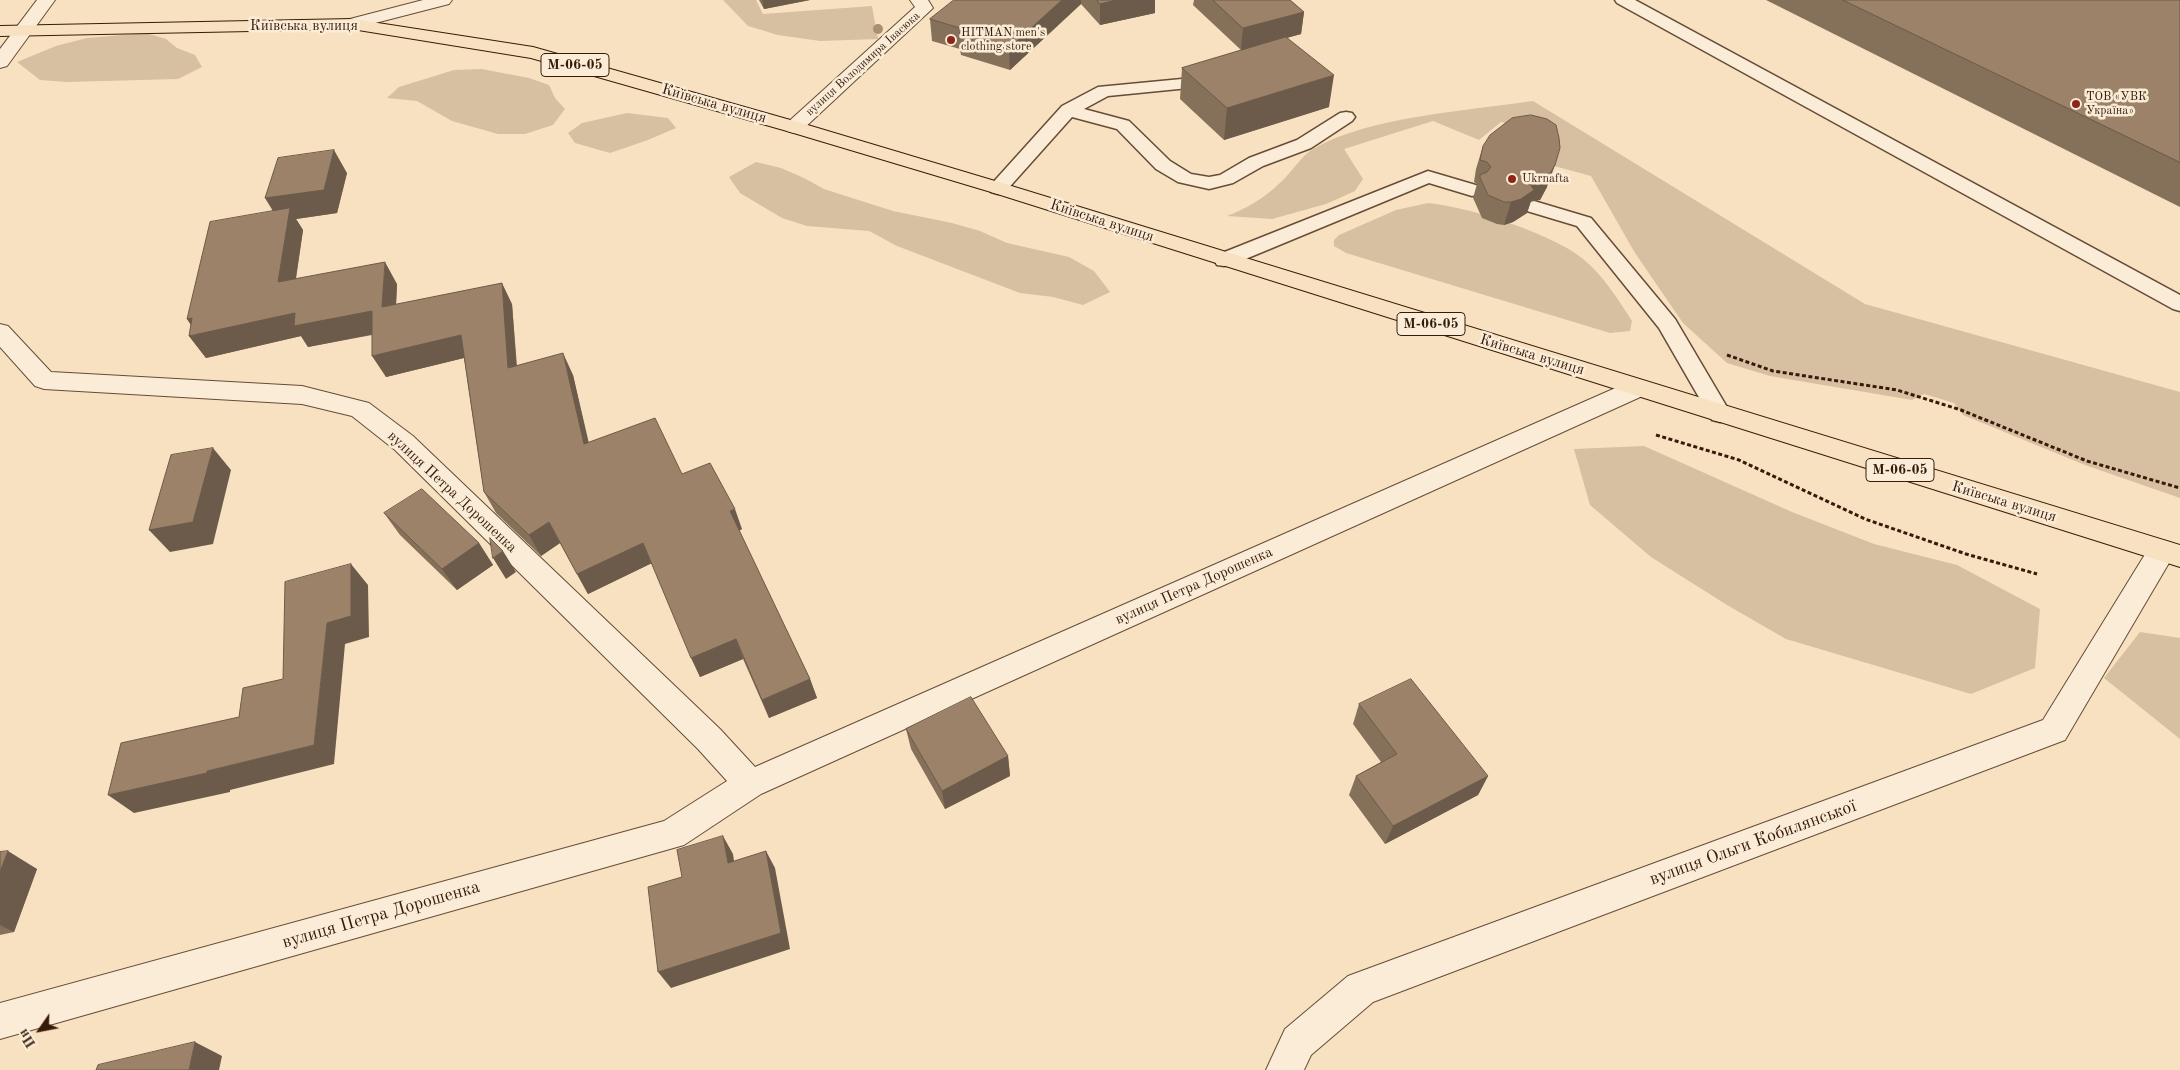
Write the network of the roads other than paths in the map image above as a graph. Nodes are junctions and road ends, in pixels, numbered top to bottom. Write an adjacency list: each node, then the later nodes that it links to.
1 (46, 0): 6 (street)
2 (443, 0): 5 (street)
3 (919, 0): 12 (street, вулиця Володимира Івасюка)
4 (1623, 0): 17 (lane)
5 (352, 24): 6 (highway, Київська вулиця / М-06-05); 12 (highway, Київська вулиця / М-06-05)
6 (22, 30): 7 (highway, Київська вулиця / М-06-05); 8 (street)
7 (0, 31)
8 (0, 62)
9 (1216, 81): 10 (lane)
10 (1068, 110): 11 (lane); 13 (lane)
11 (1346, 117)
12 (794, 127): 13 (highway, Київська вулиця / М-06-05)
13 (998, 188): 16 (highway, Київська вулиця / М-06-05)
14 (1472, 190): 16 (lane)
15 (1534, 208): 20 (lane)
16 (1224, 260): 19 (highway, Київська вулиця / М-06-05)
17 (2180, 304)
18 (0, 332): 22 (street, вулиця Петра Дорошенка)
19 (1638, 388): 20 (highway, Київська вулиця / М-06-05); 22 (street, вулиця Петра Дорошенка)
20 (1720, 414): 21 (highway, Київська вулиця / М-06-05)
21 (2171, 554): 24 (street, вулиця Ольги Кобилянської)
22 (750, 784): 23 (street, вулиця Петра Дорошенка)
23 (0, 1020)
24 (1285, 1070)

